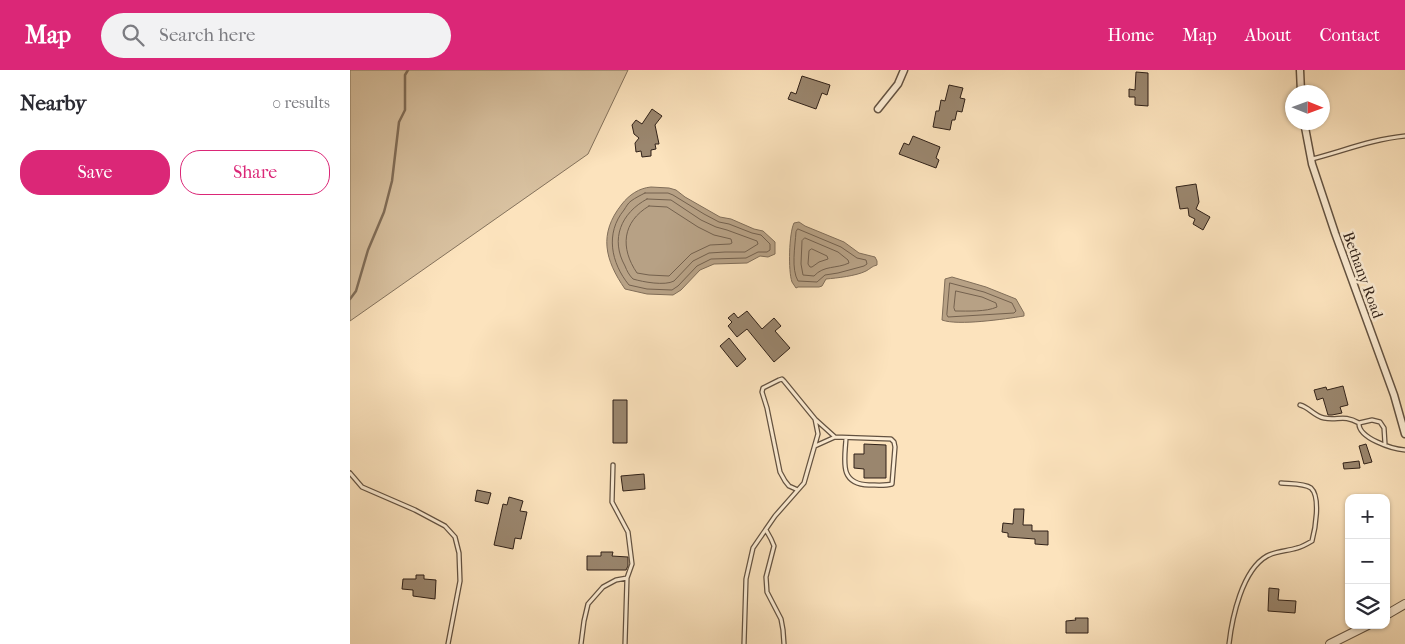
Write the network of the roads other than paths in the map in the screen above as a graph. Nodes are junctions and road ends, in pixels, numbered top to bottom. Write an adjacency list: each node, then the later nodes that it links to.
1 (904, 70): 4 (street)
2 (1300, 70): 3 (street)
3 (1301, 85)
4 (878, 109)
5 (1305, 130): 7 (street, Bethany Road)
6 (1405, 136): 7 (lane)
7 (1311, 160): 11 (street, Bethany Road)
8 (1300, 405): 10 (lane)
9 (815, 419): 12 (lane); 15 (lane); 20 (lane)
10 (1359, 423): 14 (lane); 14 (lane)
11 (1405, 434)
12 (836, 437): 13 (lane); 15 (lane)
13 (846, 438): 13 (lane)
14 (1385, 444): 16 (lane)
15 (814, 447): 20 (lane)
16 (1405, 450)
17 (613, 465): 22 (lane)
18 (350, 473): 26 (lane)
19 (1281, 483): 31 (lane)
20 (798, 490): 21 (lane)
21 (766, 530): 29 (lane); 30 (lane)
22 (627, 578): 27 (lane); 28 (lane)
23 (1405, 604): 24 (street)
24 (1390, 613)
25 (1360, 629): 32 (street)
26 (448, 644)
27 (581, 644)
28 (625, 644)
29 (744, 644)
30 (784, 644)
31 (1229, 644)
32 (1332, 644)

